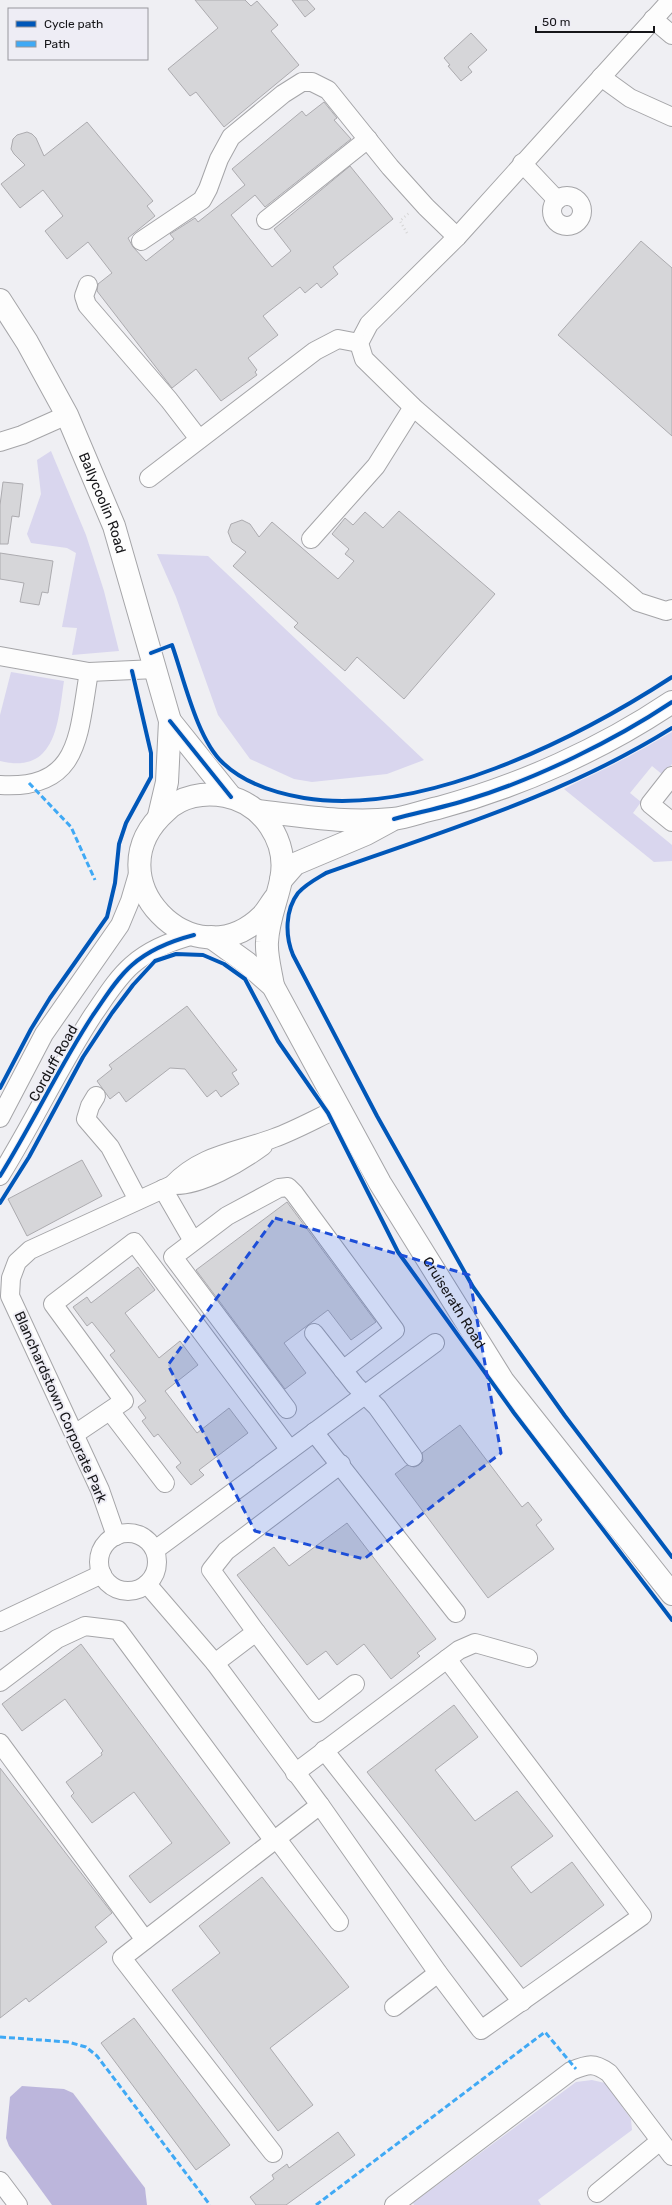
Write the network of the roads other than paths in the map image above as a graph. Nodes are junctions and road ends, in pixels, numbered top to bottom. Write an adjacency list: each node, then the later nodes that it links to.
1 (671, 0): 2 (street)
2 (653, 20): 3 (street); 4 (street)
3 (671, 35)
4 (601, 77): 5 (street); 7 (street)
5 (672, 117)
6 (368, 139): 9 (street); 10 (street); 11 (street)
7 (522, 163): 8 (street); 10 (street)
8 (557, 200)
9 (266, 220)
10 (457, 237): 14 (street)
11 (141, 241)
12 (88, 285): 17 (street)
13 (0, 300): 16 (main road, Ballycoolin Road)
14 (359, 343): 15 (street); 17 (street)
15 (413, 407): 20 (street); 21 (street)
16 (67, 415): 18 (street); 23 (main road, Ballycoolin Road)
17 (199, 439): 19 (street)
18 (0, 442)
19 (149, 478)
20 (311, 539)
21 (672, 609)
22 (0, 656): 24 (street)
23 (156, 669): 24 (street); 26 (main road, Ballycoolin Road)
24 (89, 672): 28 (street)
25 (672, 702): 32 (main road)
26 (170, 721): 29 (main road, Ballycoolin Road); 31 (main road, Ballycoolin Road)
27 (672, 776): 33 (street)
28 (0, 785)
29 (231, 797): 30 (main road); 31 (main road)
30 (257, 811): 32 (main road); 35 (main road)
31 (159, 816): 34 (main road)
32 (394, 819): 35 (main road)
33 (672, 822)
34 (140, 867): 36 (main road); 40 (street, Corduff Road)
35 (278, 888): 36 (main road); 37 (main road, Cruiserath Road)
36 (203, 936): 37 (main road, Cruiserath Road); 41 (street, Corduff Road)
37 (273, 986): 39 (main road, Cruiserath Road)
38 (96, 1096): 43 (street)
39 (339, 1108): 42 (street, Blanchardstown Corporate Park); 61 (main road, Cruiserath Road)
40 (0, 1118)
41 (0, 1176)
42 (167, 1187): 43 (street, Blanchardstown Corporate Park); 44 (street)
43 (138, 1200): 52 (street, Blanchardstown Corporate Park)
44 (193, 1241): 47 (street); 49 (street)
45 (314, 1332): 47 (street)
46 (435, 1343): 48 (street)
47 (343, 1370): 48 (street)
48 (365, 1394): 51 (street); 54 (street)
49 (287, 1409)
50 (110, 1411): 52 (street); 53 (street); 56 (street)
51 (314, 1432): 53 (street); 55 (street)
52 (75, 1434): 57 (street, Blanchardstown Corporate Park)
53 (290, 1450): 58 (street)
54 (413, 1457)
55 (341, 1464): 62 (street); 64 (street)
56 (165, 1483)
57 (116, 1536): 58 (street); 59 (street)
58 (155, 1550): 60 (street)
59 (102, 1574): 60 (street); 63 (street)
60 (147, 1584): 67 (street)
61 (672, 1594)
62 (456, 1613)
63 (0, 1622)
64 (256, 1632): 67 (street); 69 (street)
65 (528, 1658): 66 (street)
66 (447, 1659): 71 (street); 78 (street)
67 (215, 1663): 72 (street)
68 (0, 1682): 74 (street)
69 (355, 1684)
70 (0, 1742): 76 (street)
71 (324, 1750): 72 (street); 78 (street)
72 (295, 1773): 73 (street)
73 (320, 1805): 74 (street); 77 (street)
74 (276, 1840): 75 (street); 76 (street)
75 (339, 1922)
76 (145, 1940): 81 (street)
77 (438, 1973): 78 (street); 79 (street)
78 (522, 2002)
79 (394, 2007)
80 (660, 2141): 82 (street); 83 (street); 84 (street)
81 (273, 2153)
82 (672, 2156)
83 (597, 2193)
84 (394, 2205)

